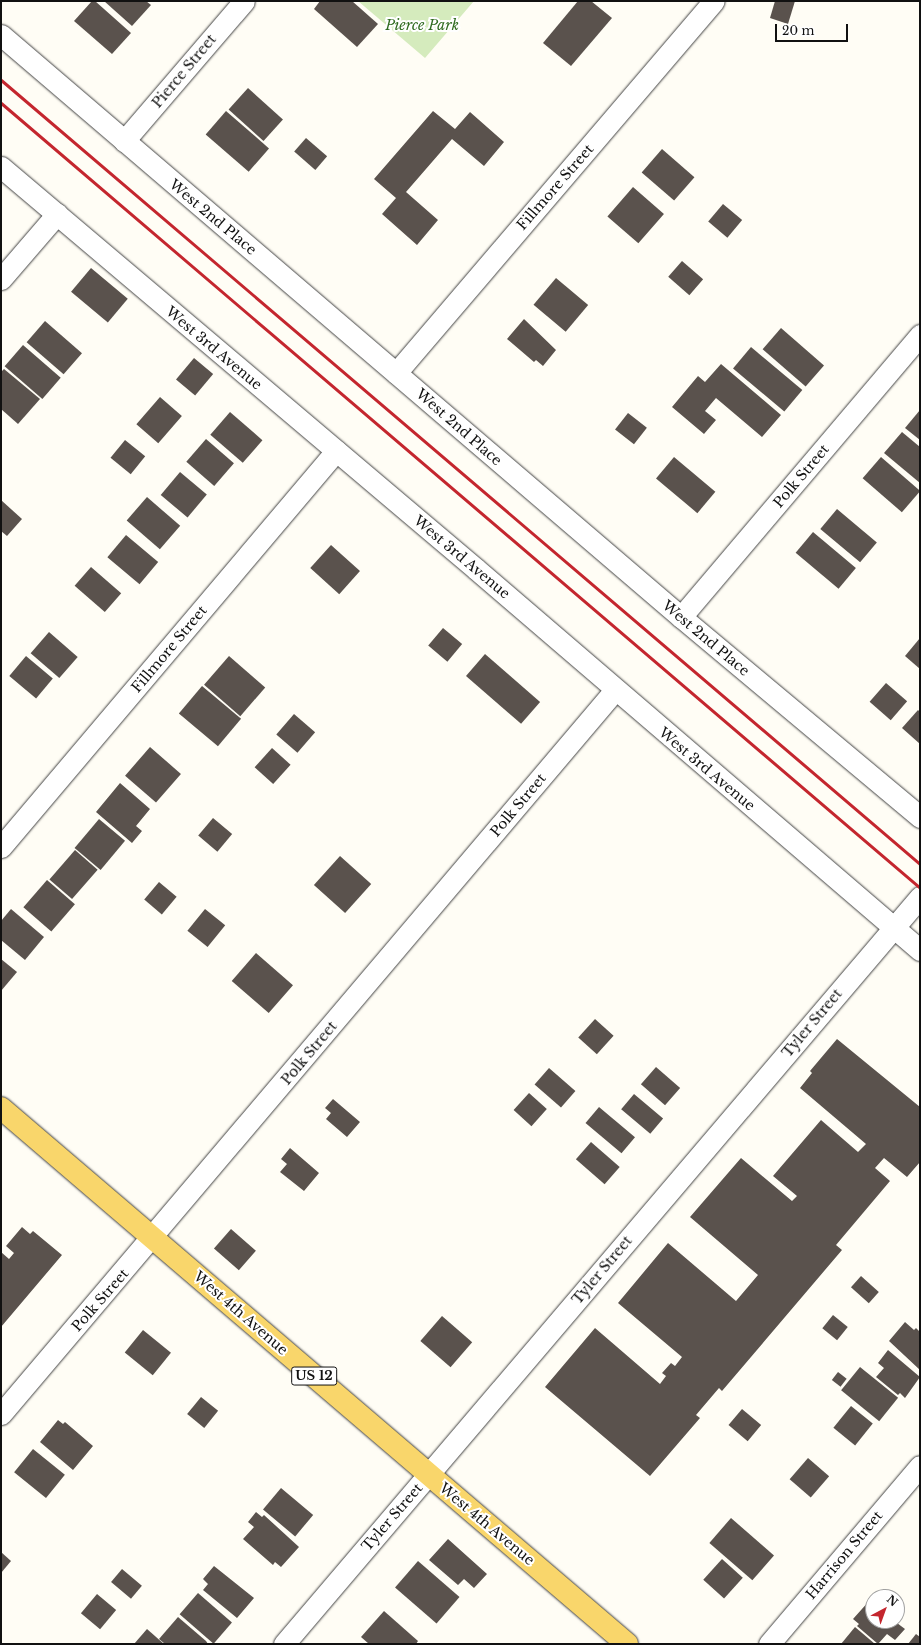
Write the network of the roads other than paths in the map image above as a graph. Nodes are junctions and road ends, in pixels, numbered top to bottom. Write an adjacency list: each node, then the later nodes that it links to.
1 (244, 1): 4 (street, Pierce Street)
2 (714, 1): 9 (street, Fillmore Street)
3 (1, 35): 4 (street, West 2nd Place)
4 (124, 141): 9 (street, West 2nd Place)
5 (1, 167): 6 (street, West 3rd Avenue)
6 (57, 214): 7 (street); 10 (street, West 3rd Avenue)
7 (1, 279)
8 (920, 335): 11 (street, Polk Street)
9 (396, 373): 11 (street, West 2nd Place)
10 (336, 451): 12 (street, West 3rd Avenue); 14 (street, Fillmore Street)
11 (681, 617): 13 (street, West 2nd Place)
12 (615, 690): 16 (street, West 3rd Avenue); 19 (street, Polk Street)
13 (920, 817)
14 (1, 847)
15 (920, 897): 16 (street, Tyler Street)
16 (893, 928): 17 (street, West 3rd Avenue); 22 (street, Tyler Street)
17 (920, 950)
18 (1, 1108): 19 (main road, West 4th Avenue / US 12)
19 (153, 1238): 20 (street, Polk Street); 22 (main road, West 4th Avenue / US 12)
20 (1, 1414)
21 (920, 1466): 25 (street, Harrison Street)
22 (429, 1474): 23 (street, Tyler Street); 24 (main road, West 4th Avenue / US 12)
23 (284, 1644)
24 (627, 1644)
25 (768, 1644)

